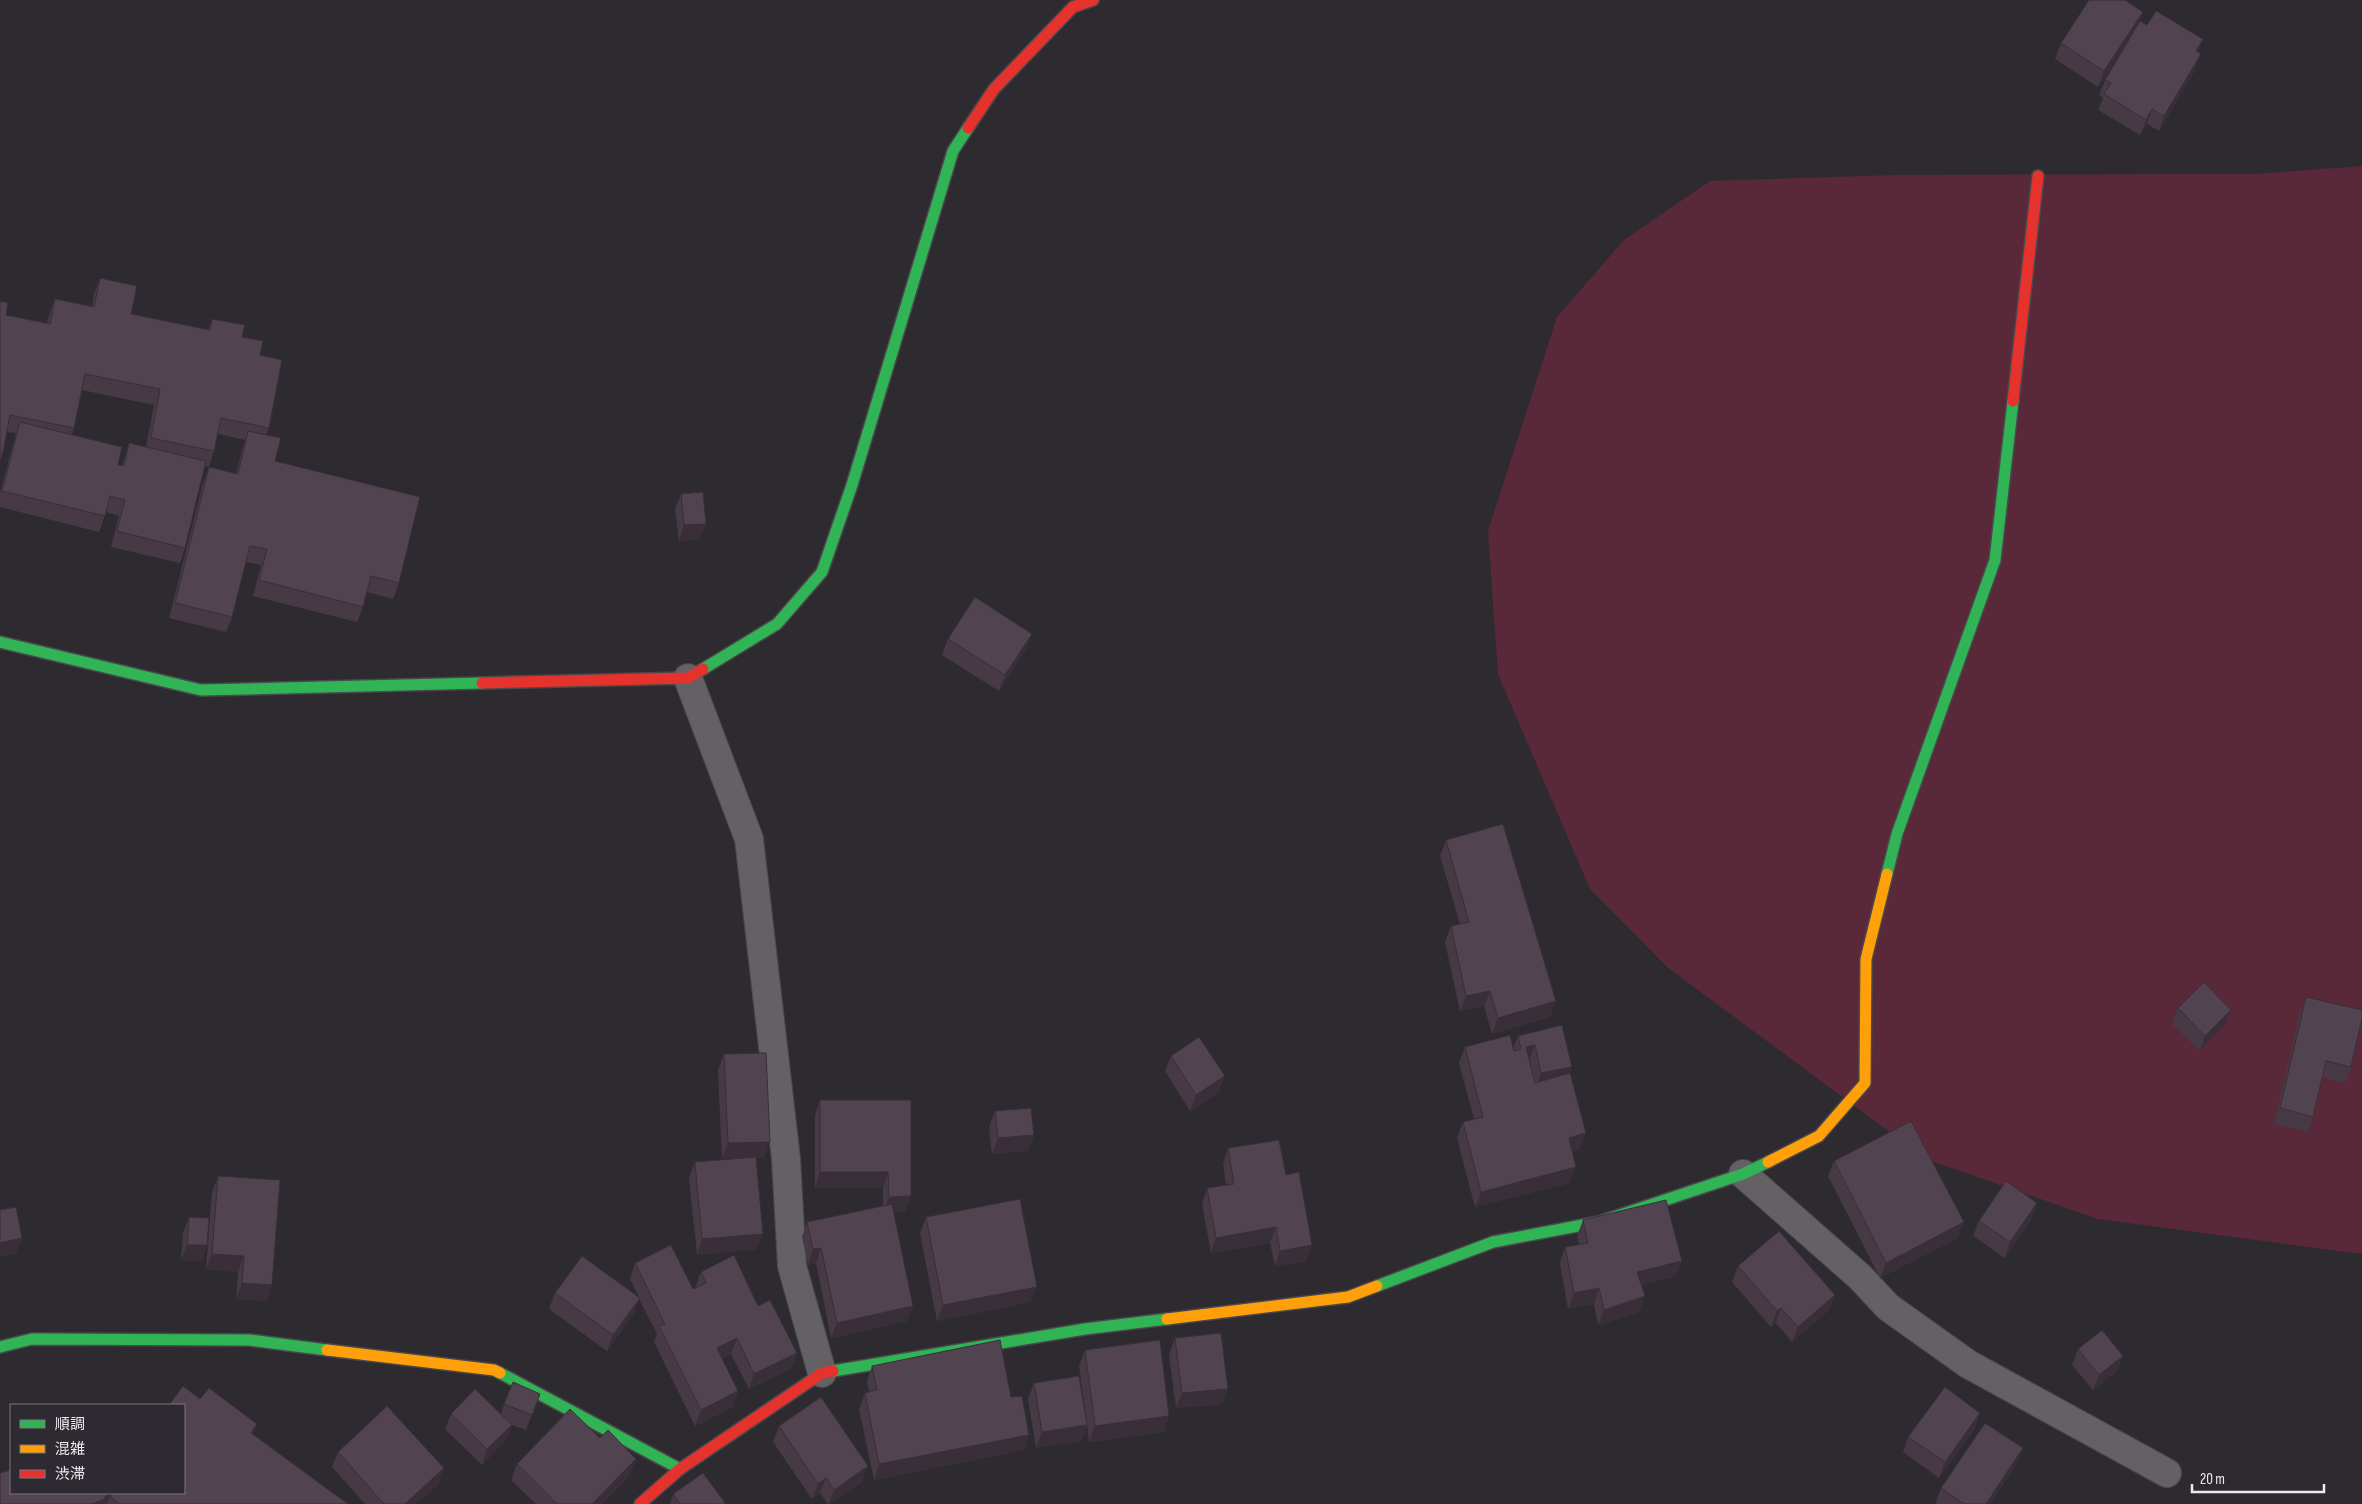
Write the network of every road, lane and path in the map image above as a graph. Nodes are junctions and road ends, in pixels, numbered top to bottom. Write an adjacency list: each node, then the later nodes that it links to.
1 (1093, 0): 4 (street)
2 (2038, 176): 5 (street)
3 (0, 642): 4 (street)
4 (688, 678): 7 (street)
5 (1743, 1174): 7 (street); 9 (street)
6 (0, 1347): 8 (street)
7 (822, 1373): 8 (street)
8 (680, 1470): 10 (street)
9 (2167, 1473)
10 (640, 1504)

